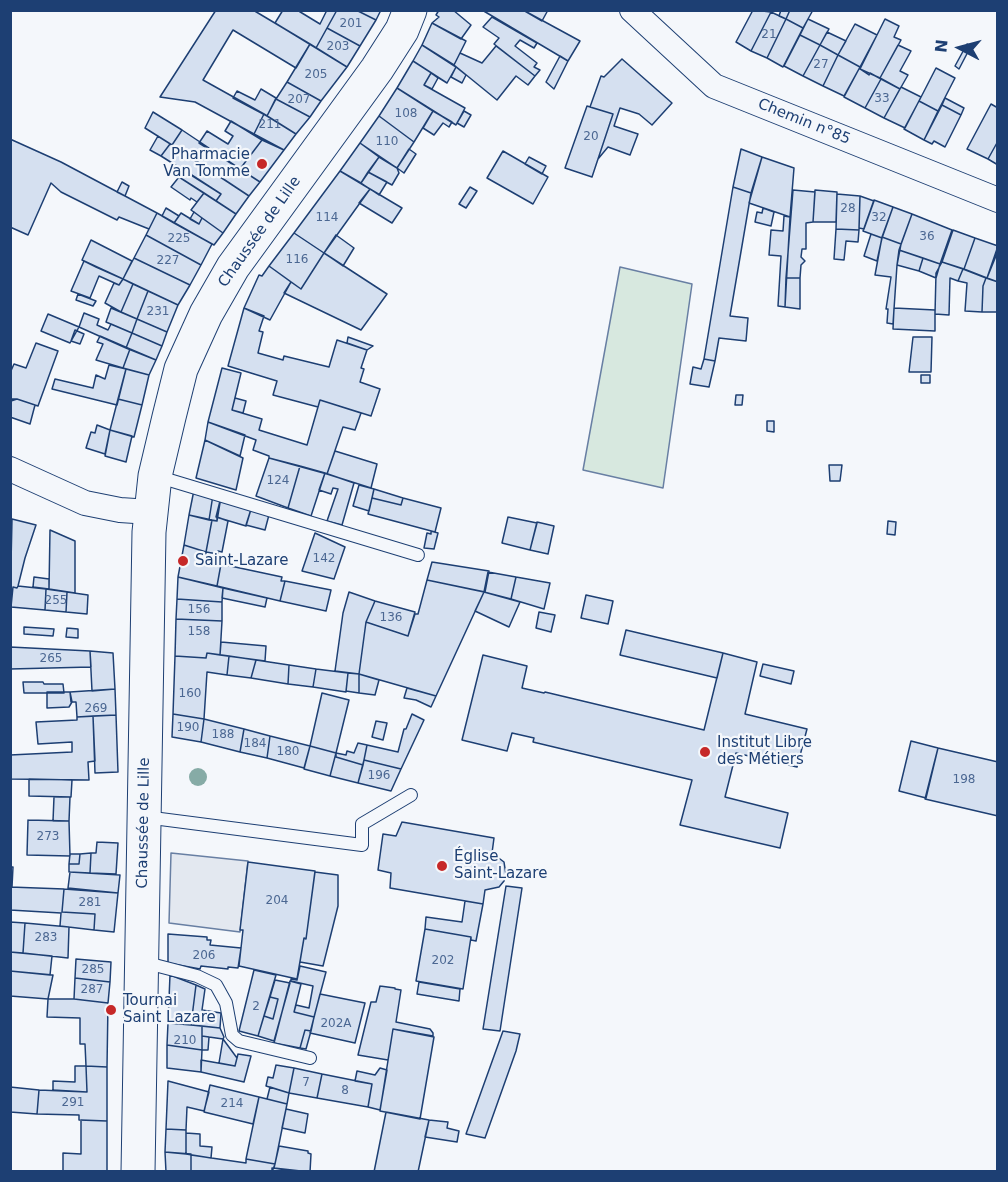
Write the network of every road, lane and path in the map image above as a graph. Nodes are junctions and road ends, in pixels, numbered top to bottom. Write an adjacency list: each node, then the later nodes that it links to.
1 (410, 10): 5 (main road, Chaussée de Lille)
2 (632, 10): 3 (street, Chemin n°85)
3 (998, 200)
4 (10, 469): 6 (street)
5 (155, 476): 6 (main road, Chaussée de Lille); 7 (lane)
6 (150, 512): 9 (main road, Chaussée de Lille)
7 (418, 555)
8 (411, 795): 9 (lane)
9 (144, 817): 10 (main road, Chaussée de Lille)
10 (142, 962): 11 (lane); 12 (main road, Chaussée de Lille)
11 (310, 1058)
12 (138, 1172)

